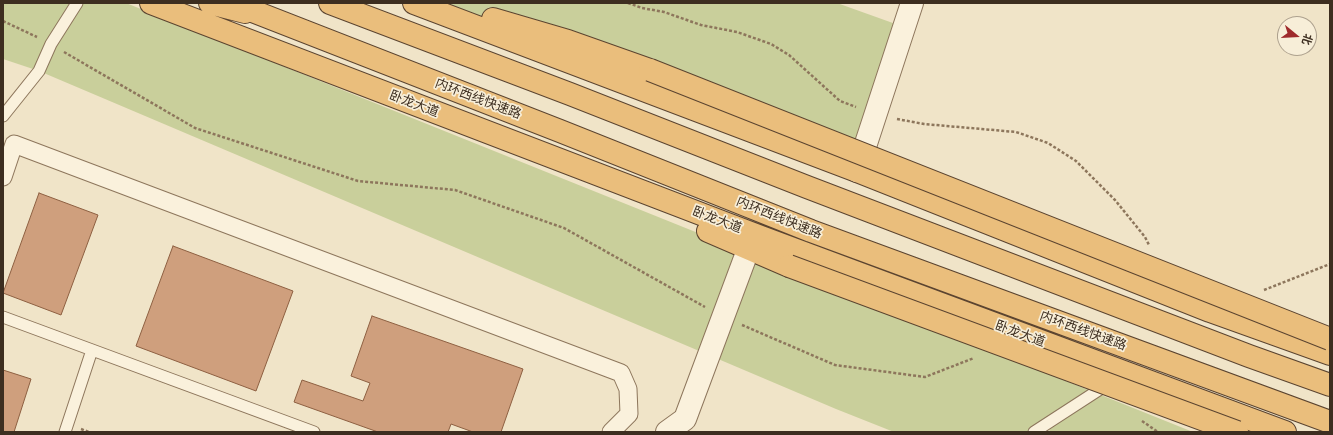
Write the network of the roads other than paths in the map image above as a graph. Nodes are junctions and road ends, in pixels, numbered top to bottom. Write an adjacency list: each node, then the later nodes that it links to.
1 (77, 3): 10 (lane)
2 (150, 3): 11 (highway, 卧龙大道)
3 (210, 3): 9 (highway)
4 (232, 3): 9 (highway, 内环西线快速路)
5 (330, 3): 20 (highway)
6 (414, 3): 12 (highway)
7 (439, 3): 16 (highway, bridge)
8 (912, 3): 12 (street)
9 (274, 19): 22 (highway, 内环西线快速路)
10 (4, 114)
11 (495, 135): 14 (highway); 19 (highway, 卧龙大道)
12 (857, 171): 18 (highway)
13 (3, 177): 25 (street)
14 (748, 250): 26 (street); 29 (highway, bridge)
15 (3, 317): 17 (lane)
16 (1330, 339)
17 (92, 350): 23 (lane); 24 (lane)
18 (1330, 354)
19 (1125, 373): 21 (lane); 30 (highway, 卧龙大道)
20 (1330, 385)
21 (1053, 419): 27 (lane); 28 (lane)
22 (1330, 422)
23 (65, 432)
24 (314, 432)
25 (611, 432)
26 (667, 432)
27 (1034, 432)
28 (1049, 432)
29 (1237, 432)
30 (1285, 432)

